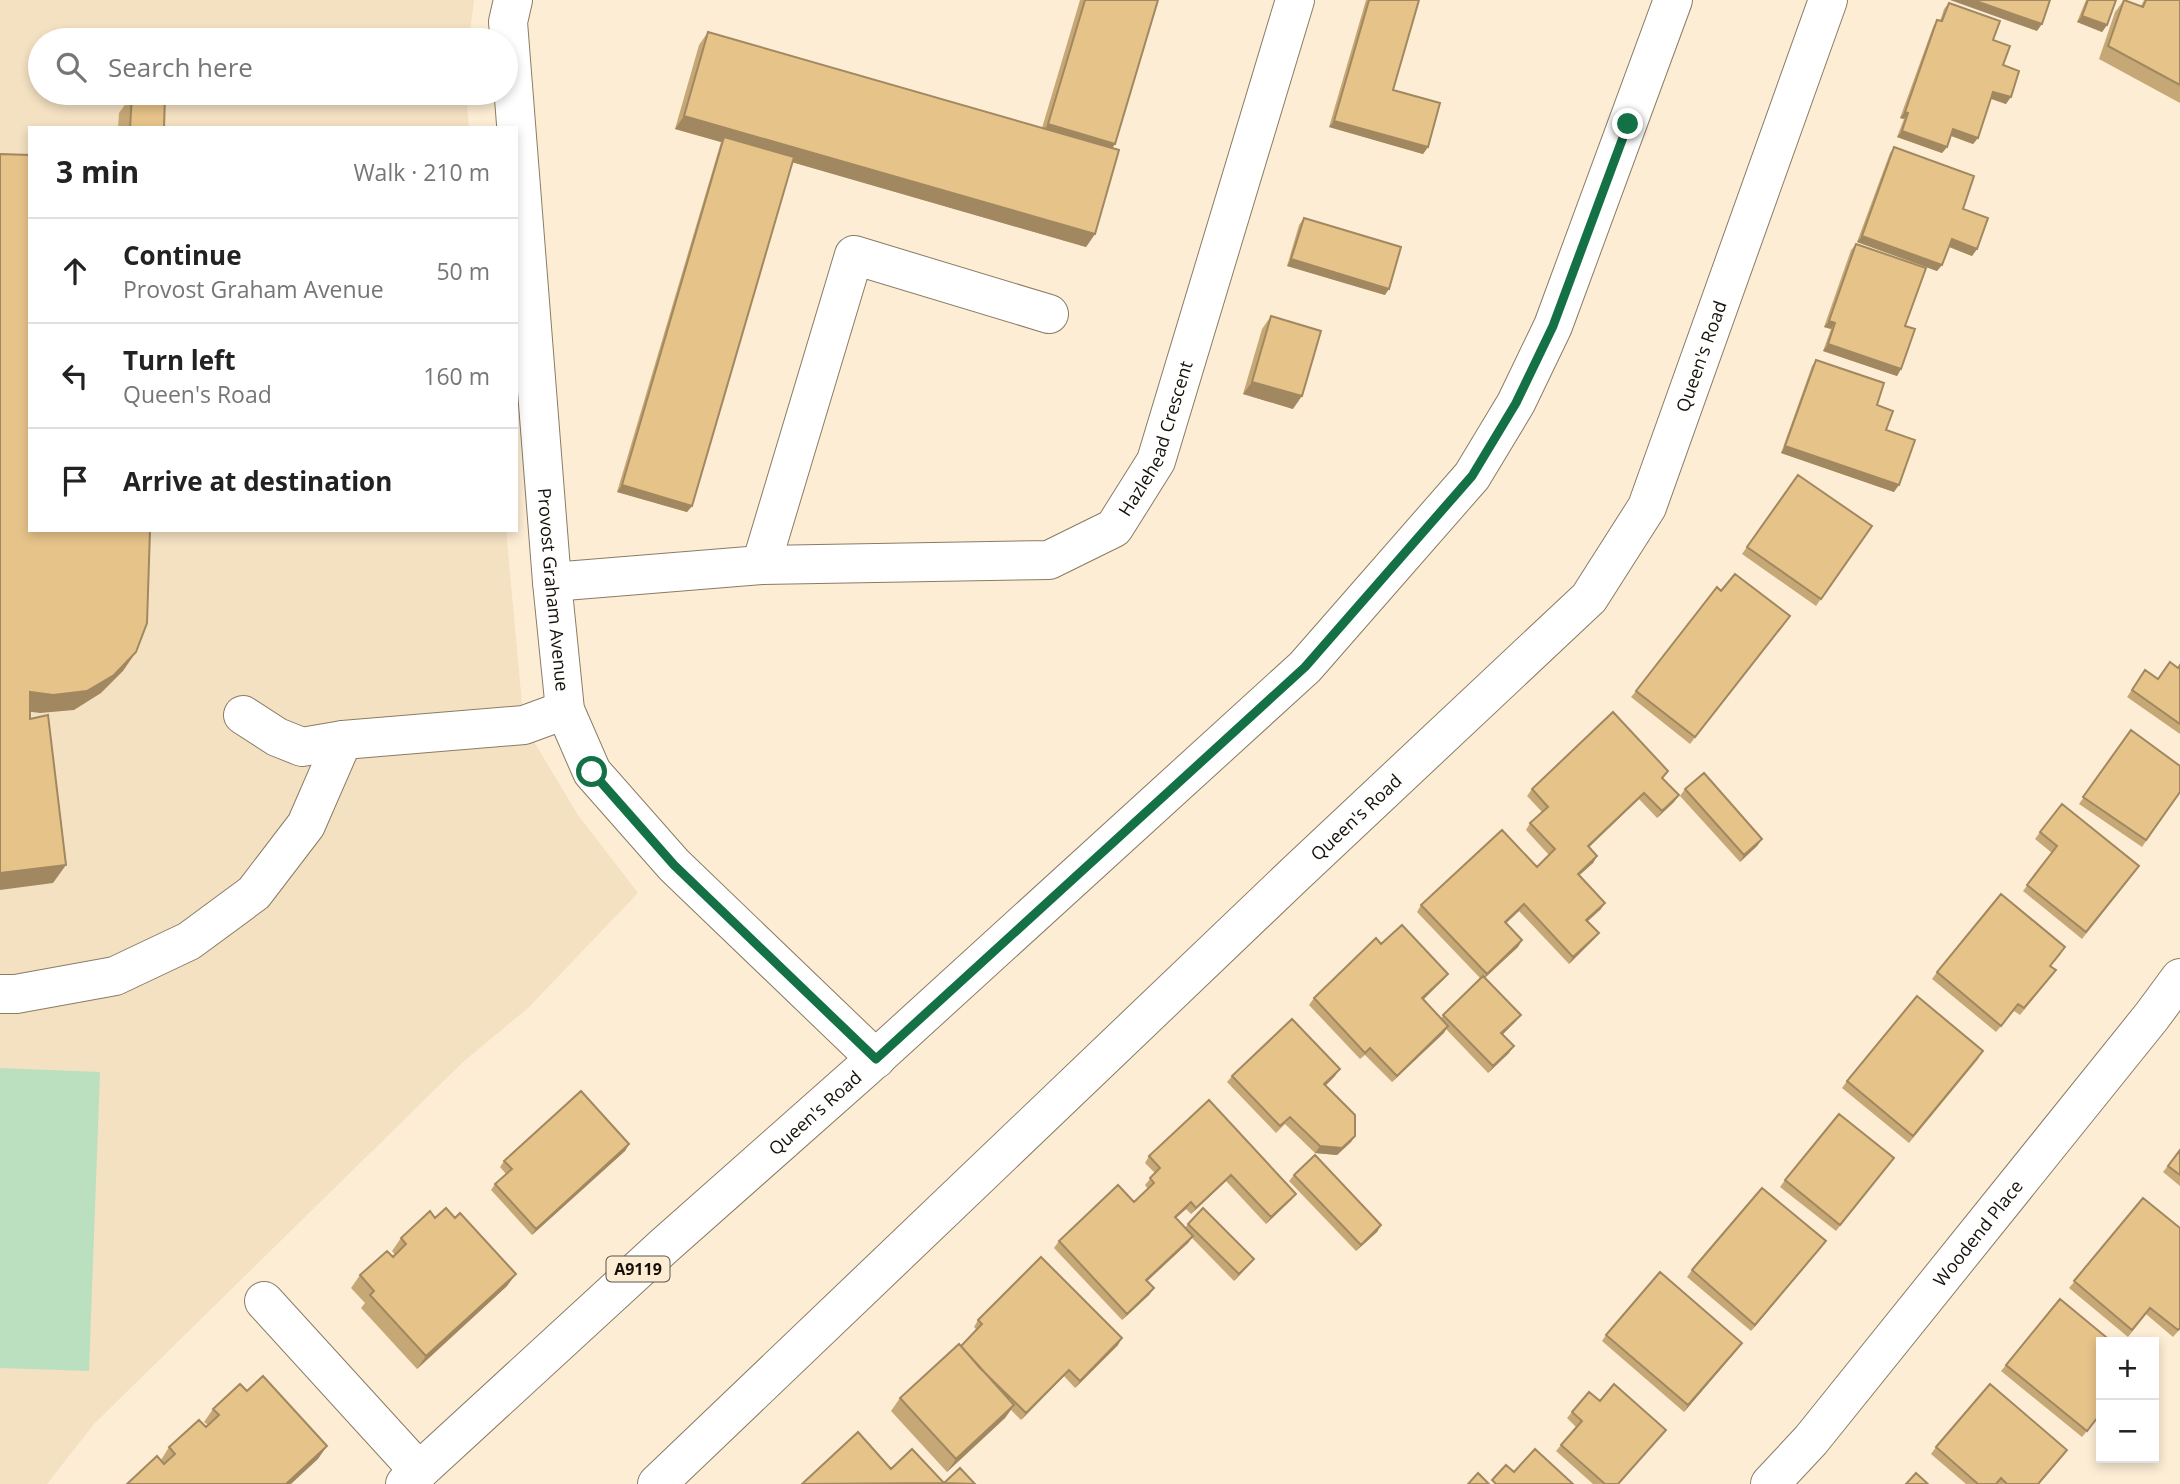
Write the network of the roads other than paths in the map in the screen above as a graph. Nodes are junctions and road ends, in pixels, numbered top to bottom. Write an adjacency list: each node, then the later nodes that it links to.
1 (513, 0): 5 (street, Provost Graham Avenue)
2 (1295, 0): 10 (street, Hazlehead Crescent)
3 (1673, 0): 17 (street, Queen's Road / A9119)
4 (1828, 0): 20 (street, Queen's Road)
5 (508, 28)
6 (515, 105): 7 (street, Provost Graham Avenue)
7 (516, 126)
8 (518, 149): 11 (street, Provost Graham Avenue)
9 (1049, 314): 10 (street)
10 (761, 565): 11 (street, Hazlehead Crescent)
11 (552, 582): 12 (street, Provost Graham Avenue)
12 (565, 710): 14 (street); 17 (street, Provost Graham Avenue)
13 (243, 715): 14 (street)
14 (343, 740): 16 (street)
15 (2180, 978): 21 (street, Woodend Place)
16 (0, 994)
17 (876, 1059): 19 (street, Queen's Road / A9119)
18 (264, 1301): 19 (street)
19 (412, 1477)
20 (657, 1484)
21 (1770, 1484)

